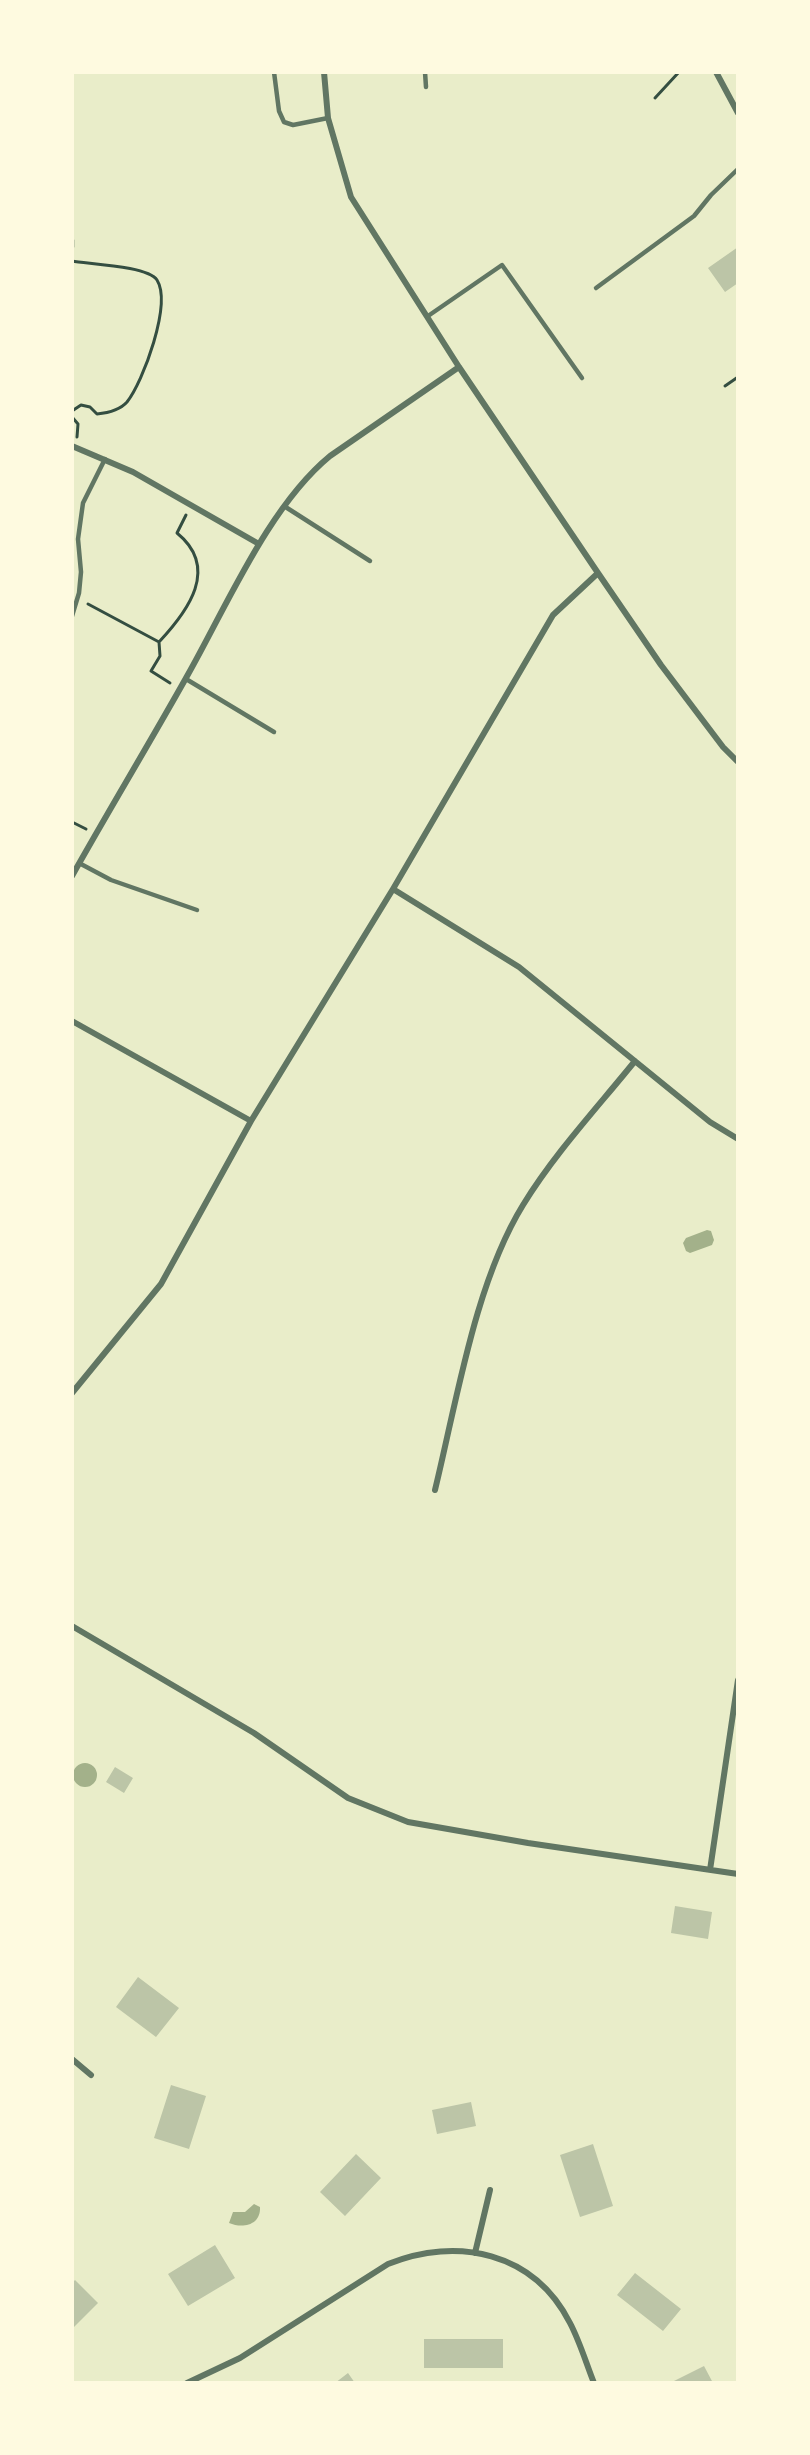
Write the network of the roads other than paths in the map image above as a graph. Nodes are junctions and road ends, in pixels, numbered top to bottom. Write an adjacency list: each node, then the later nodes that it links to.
1 (274, 72): 7 (lane)
2 (324, 72): 7 (street)
3 (425, 72): 5 (lane)
4 (716, 72): 6 (street)
5 (426, 87)
6 (738, 113)
7 (328, 118): 12 (street)
8 (738, 170): 11 (lane)
9 (72, 240): 10 (lane)
10 (72, 247)
11 (596, 288)
12 (428, 316): 13 (street); 14 (lane)
13 (459, 367): 17 (street); 20 (street)
14 (582, 378)
15 (74, 446): 16 (street)
16 (105, 459): 18 (street); 21 (lane)
17 (284, 506): 18 (street); 19 (lane)
18 (259, 544): 22 (street)
19 (370, 561)
20 (598, 573): 24 (street); 27 (street)
21 (72, 616)
22 (186, 679): 23 (lane); 25 (street)
23 (274, 732)
24 (738, 762)
25 (79, 863): 26 (street); 28 (lane)
26 (72, 876)
27 (393, 889): 30 (street); 31 (street)
28 (197, 910)
29 (72, 1021): 31 (street)
30 (635, 1061): 32 (street); 34 (street)
31 (251, 1121): 33 (street)
32 (738, 1139)
33 (72, 1392)
34 (435, 1490)
35 (72, 1626): 37 (street)
36 (738, 1680): 37 (street)
37 (710, 1870): 38 (street)
38 (738, 1874)
39 (72, 2059): 40 (street)
40 (92, 2076)
41 (490, 2190): 42 (street)
42 (475, 2253): 43 (street); 44 (street)
43 (187, 2383)
44 (594, 2383)

